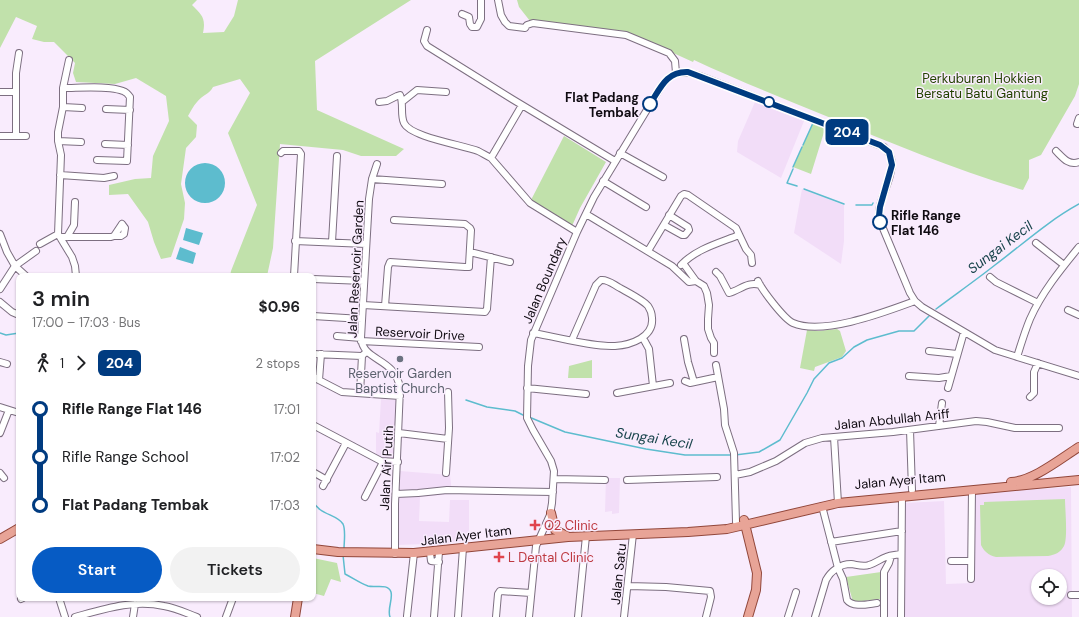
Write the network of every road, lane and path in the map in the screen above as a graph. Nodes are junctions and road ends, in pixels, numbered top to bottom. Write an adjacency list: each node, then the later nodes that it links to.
1 (481, 0): 3 (street)
2 (498, 0): 7 (street)
3 (462, 14)
4 (427, 30): 14 (street)
5 (19, 53): 10 (street)
6 (69, 60): 8 (street)
7 (676, 73): 27 (street, Jalan Boundary); 78 (street)
8 (63, 88): 15 (street); 18 (street)
9 (0, 92): 10 (street)
10 (16, 92): 20 (street)
11 (446, 92): 13 (street)
12 (379, 102): 13 (street)
13 (402, 102): 30 (street)
14 (522, 105): 30 (street); 32 (street)
15 (63, 107): 16 (street); 22 (street)
16 (82, 108)
17 (106, 109): 18 (street)
18 (130, 110): 25 (street)
19 (0, 136): 20 (street)
20 (16, 136): 21 (street)
21 (26, 136)
22 (58, 141): 23 (street); 35 (street)
23 (81, 142)
24 (105, 144): 25 (street)
25 (128, 145): 31 (street)
26 (1056, 151): 33 (street)
27 (620, 152): 32 (street, Jalan Boundary); 37 (street)
28 (281, 153): 53 (street)
29 (337, 156): 54 (street)
30 (491, 158): 47 (street)
31 (97, 160)
32 (615, 161): 39 (street, Jalan Boundary)
33 (1079, 162)
34 (377, 164): 38 (street, Jalan Reservoir Garden)
35 (60, 176): 36 (street); 50 (street)
36 (114, 176)
37 (663, 177)
38 (372, 179): 40 (street); 57 (street, Jalan Reservoir Garden)
39 (603, 181): 42 (street); 43 (street, Jalan Boundary)
40 (442, 184)
41 (75, 202): 52 (street)
42 (646, 207)
43 (586, 214): 47 (street, Jalan Boundary); 59 (street)
44 (669, 215): 46 (street); 46 (street); 49 (street)
45 (394, 220): 61 (street)
46 (664, 225): 59 (street)
47 (577, 232): 89 (street, Jalan Boundary)
48 (0, 234): 67 (street)
49 (739, 235): 64 (street); 65 (street)
50 (59, 236): 52 (street); 56 (street); 71 (street)
51 (114, 236): 52 (street)
52 (67, 237)
53 (295, 241): 54 (street); 72 (street)
54 (332, 242): 57 (street)
55 (1036, 243): 66 (street)
56 (40, 244)
57 (366, 244): 75 (street, Jalan Reservoir Garden)
58 (1079, 247): 66 (street)
59 (648, 251): 68 (street)
60 (36, 252): 67 (street)
61 (470, 252): 62 (street); 82 (street)
62 (491, 258): 63 (street); 82 (street)
63 (510, 262)
64 (683, 263): 68 (street); 76 (street)
65 (752, 263)
66 (1064, 265): 80 (street)
67 (15, 266): 70 (street); 77 (street)
68 (677, 270): 76 (street)
69 (716, 272): 78 (street)
70 (23, 273)
71 (76, 273)
72 (294, 273)
73 (990, 277): 80 (street)
74 (316, 279): 75 (street)
75 (364, 281): 81 (street, Jalan Reservoir Garden)
76 (696, 281): 97 (street)
77 (1, 286)
78 (915, 301): 88 (street)
79 (0, 302): 84 (street)
80 (1038, 303): 102 (street)
81 (363, 305): 82 (street); 87 (street, Jalan Reservoir Garden)
82 (385, 306)
83 (1068, 310): 85 (street)
84 (16, 314)
85 (1079, 315)
86 (316, 316): 87 (street)
87 (362, 319): 92 (street, Jalan Reservoir Garden)
88 (964, 332): 101 (street); 102 (street)
89 (533, 333): 94 (street); 118 (street, Jalan Boundary)
90 (337, 336): 92 (street, Reservoir Drive)
91 (643, 338): 94 (street); 94 (street); 117 (street)
92 (361, 339): 95 (street, Reservoir Drive); 100 (street, Jalan Reservoir Garden)
93 (684, 339): 114 (street)
94 (572, 340)
95 (479, 347)
96 (929, 351): 101 (street)
97 (714, 353)
98 (316, 354): 99 (street)
99 (321, 354): 100 (street); 112 (street)
100 (364, 354): 115 (street, Jalan Reservoir Garden); 122 (street)
101 (957, 354): 108 (street)
102 (1017, 357): 104 (street)
103 (0, 362): 105 (street)
104 (1038, 363): 109 (street); 125 (street)
105 (7, 364)
106 (716, 365): 110 (street)
107 (909, 376): 108 (street)
108 (951, 376): 119 (street)
109 (1079, 376)
110 (718, 377): 114 (street); 145 (street)
111 (316, 378): 112 (street)
112 (319, 380): 122 (street)
113 (685, 381): 114 (street)
114 (694, 382)
115 (400, 383): 124 (street, Jalan Air Putih)
116 (670, 383): 117 (street)
117 (653, 386): 121 (street)
118 (527, 388): 123 (street); 148 (street, Jalan Boundary)
119 (948, 388)
120 (448, 392): 137 (street)
121 (617, 393)
122 (360, 394): 124 (street)
123 (586, 394)
124 (400, 396): 135 (street, Jalan Air Putih)
125 (1030, 396)
126 (942, 403): 130 (street)
127 (0, 406): 128 (street)
128 (9, 410): 129 (street); 134 (street)
129 (16, 412)
130 (938, 426): 132 (street, Jalan Abdullah Ariff); 133 (street, Jalan Abdullah Ariff)
131 (316, 427): 138 (street)
132 (1058, 428)
133 (910, 430): 136 (street, Jalan Abdullah Ariff); 154 (street)
134 (0, 433)
135 (399, 433): 137 (street); 141 (street, Jalan Air Putih)
136 (834, 437): 145 (street, Jalan Abdullah Ariff); 161 (street)
137 (448, 439): 143 (street)
138 (346, 443): 140 (street); 147 (street)
139 (1079, 447): 142 (main road, Jalan Ayer Itam)
140 (383, 462): 141 (street); 159 (street)
141 (398, 462): 158 (street, Jalan Air Putih)
142 (1053, 464): 152 (main road); 154 (main road, Jalan Ayer Itam)
143 (446, 473)
144 (316, 474): 147 (street)
145 (735, 476): 164 (street)
146 (717, 477): 150 (street)
147 (327, 480): 153 (street)
148 (554, 480): 149 (street); 156 (street); 157 (street, Jalan Boundary)
149 (605, 480)
150 (627, 480)
151 (1079, 480): 152 (main road, Jalan Ayer Itam)
152 (1068, 482): 155 (main road, Jalan Ayer Itam)
153 (323, 486)
154 (912, 490): 161 (main road, Jalan Ayer Itam)
155 (972, 490): 160 (main road, Jalan Ayer Itam); 182 (street)
156 (544, 491): 157 (street); 158 (street)
157 (553, 492): 163 (street, Jalan Boundary)
158 (396, 494): 178 (street, Jalan Air Putih)
159 (364, 497)
160 (902, 497): 161 (main road, Jalan Ayer Itam); 166 (street)
161 (837, 500): 162 (main road, Jalan Ayer Itam); 164 (main road, Jalan Ayer Itam)
162 (822, 506): 164 (main road, Jalan Ayer Itam); 172 (street)
163 (550, 513): 169 (main road); 171 (street, Jalan Boundary)
164 (742, 522): 167 (main road, Jalan Ayer Itam); 215 (main road)
165 (16, 530): 170 (main road)
166 (902, 531): 172 (street); 179 (street)
167 (633, 534): 168 (main road, Jalan Ayer Itam); 186 (street, Jalan Satu)
168 (586, 536): 169 (main road, Jalan Ayer Itam); 212 (street)
169 (568, 537): 171 (main road, Jalan Ayer Itam)
170 (0, 539)
171 (539, 540): 173 (main road, Jalan Ayer Itam); 188 (street, Jalan Boundary)
172 (831, 542): 184 (street)
173 (463, 548): 176 (main road, Jalan Ayer Itam); 209 (street)
174 (316, 550): 178 (main road, Jalan Ayer Itam)
175 (430, 552): 176 (main road, Jalan Ayer Itam); 177 (main road, Jalan Ayer Itam); 183 (street)
176 (440, 552): 183 (street)
177 (414, 553): 178 (main road, Jalan Ayer Itam); 199 (street)
178 (395, 554)
179 (901, 554): 180 (street); 218 (street)
180 (891, 556): 184 (street); 200 (street)
181 (951, 561): 182 (street)
182 (971, 561): 185 (street)
183 (439, 562): 208 (street)
184 (838, 568): 196 (street); 217 (street)
185 (971, 579)
186 (628, 586): 213 (street, Jalan Satu); 214 (street)
187 (796, 592): 216 (street)
188 (531, 593): 210 (street); 211 (street, Jalan Boundary)
189 (1071, 595): 190 (street)
190 (1079, 595)
191 (60, 601): 201 (street)
192 (118, 601): 197 (street)
193 (232, 601): 206 (street)
194 (298, 601): 207 (main road)
195 (139, 602): 197 (street); 198 (street); 203 (street)
196 (877, 603)
197 (119, 605): 202 (street)
198 (178, 610): 204 (street); 205 (street)
199 (408, 616)
200 (884, 616)
201 (66, 617)
202 (75, 617)
203 (133, 617)
204 (176, 617)
205 (197, 617)
206 (226, 617)
207 (295, 617)
208 (434, 617)
209 (458, 617)
210 (496, 617)
211 (529, 617)
212 (578, 617)
213 (624, 617)
214 (706, 617)
215 (748, 617)
216 (788, 617)
217 (815, 617)
218 (901, 617)

